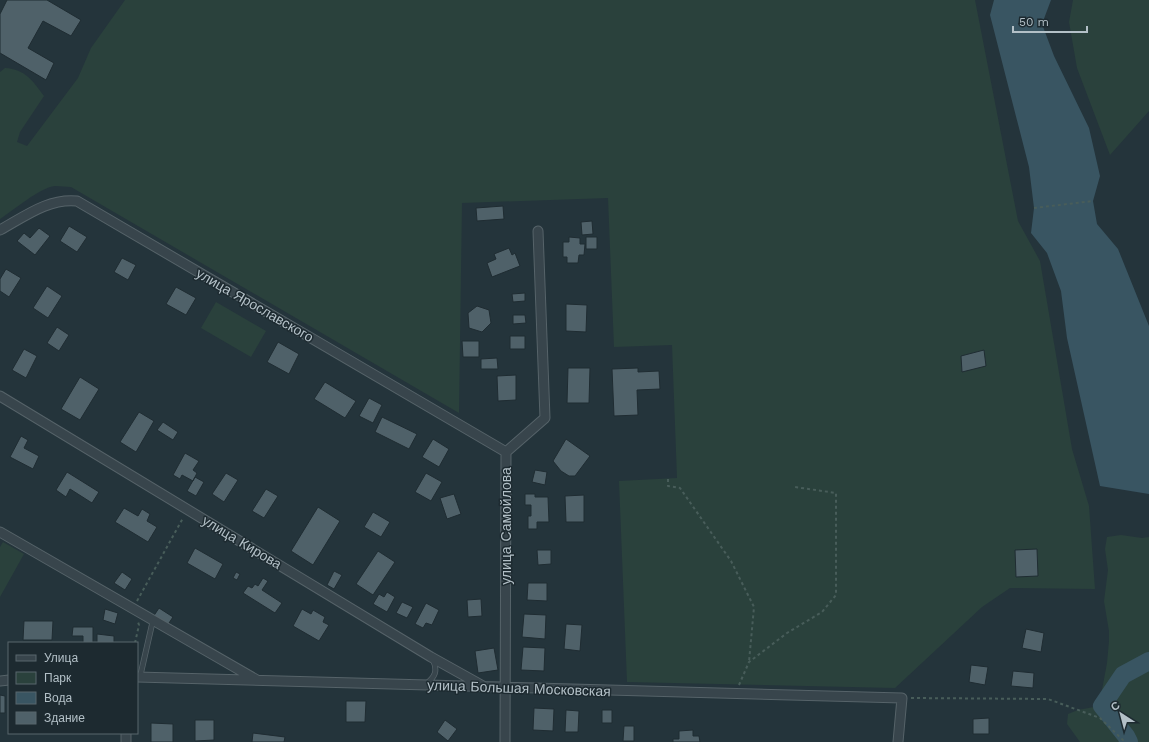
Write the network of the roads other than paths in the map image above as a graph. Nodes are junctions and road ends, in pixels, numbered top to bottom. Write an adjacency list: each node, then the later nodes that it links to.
1 (0, 230): 4 (street, улица Ярославского)
2 (538, 231): 4 (street, улица Самойлова)
3 (0, 396): 7 (street, улица Кирова)
4 (506, 452): 12 (street, улица Самойлова)
5 (0, 532): 6 (street)
6 (153, 620): 8 (lane); 9 (street)
7 (431, 657): 10 (lane); 11 (street, улица Кирова)
8 (138, 677): 9 (street, улица Большая Московская)
9 (258, 681): 10 (street, улица Большая Московская)
10 (425, 685): 11 (street, улица Большая Московская)
11 (484, 687): 12 (street, улица Большая Московская)
12 (505, 688): 13 (street, улица Самойлова); 14 (street, улица Большая Московская)
13 (505, 742)
14 (898, 742)

